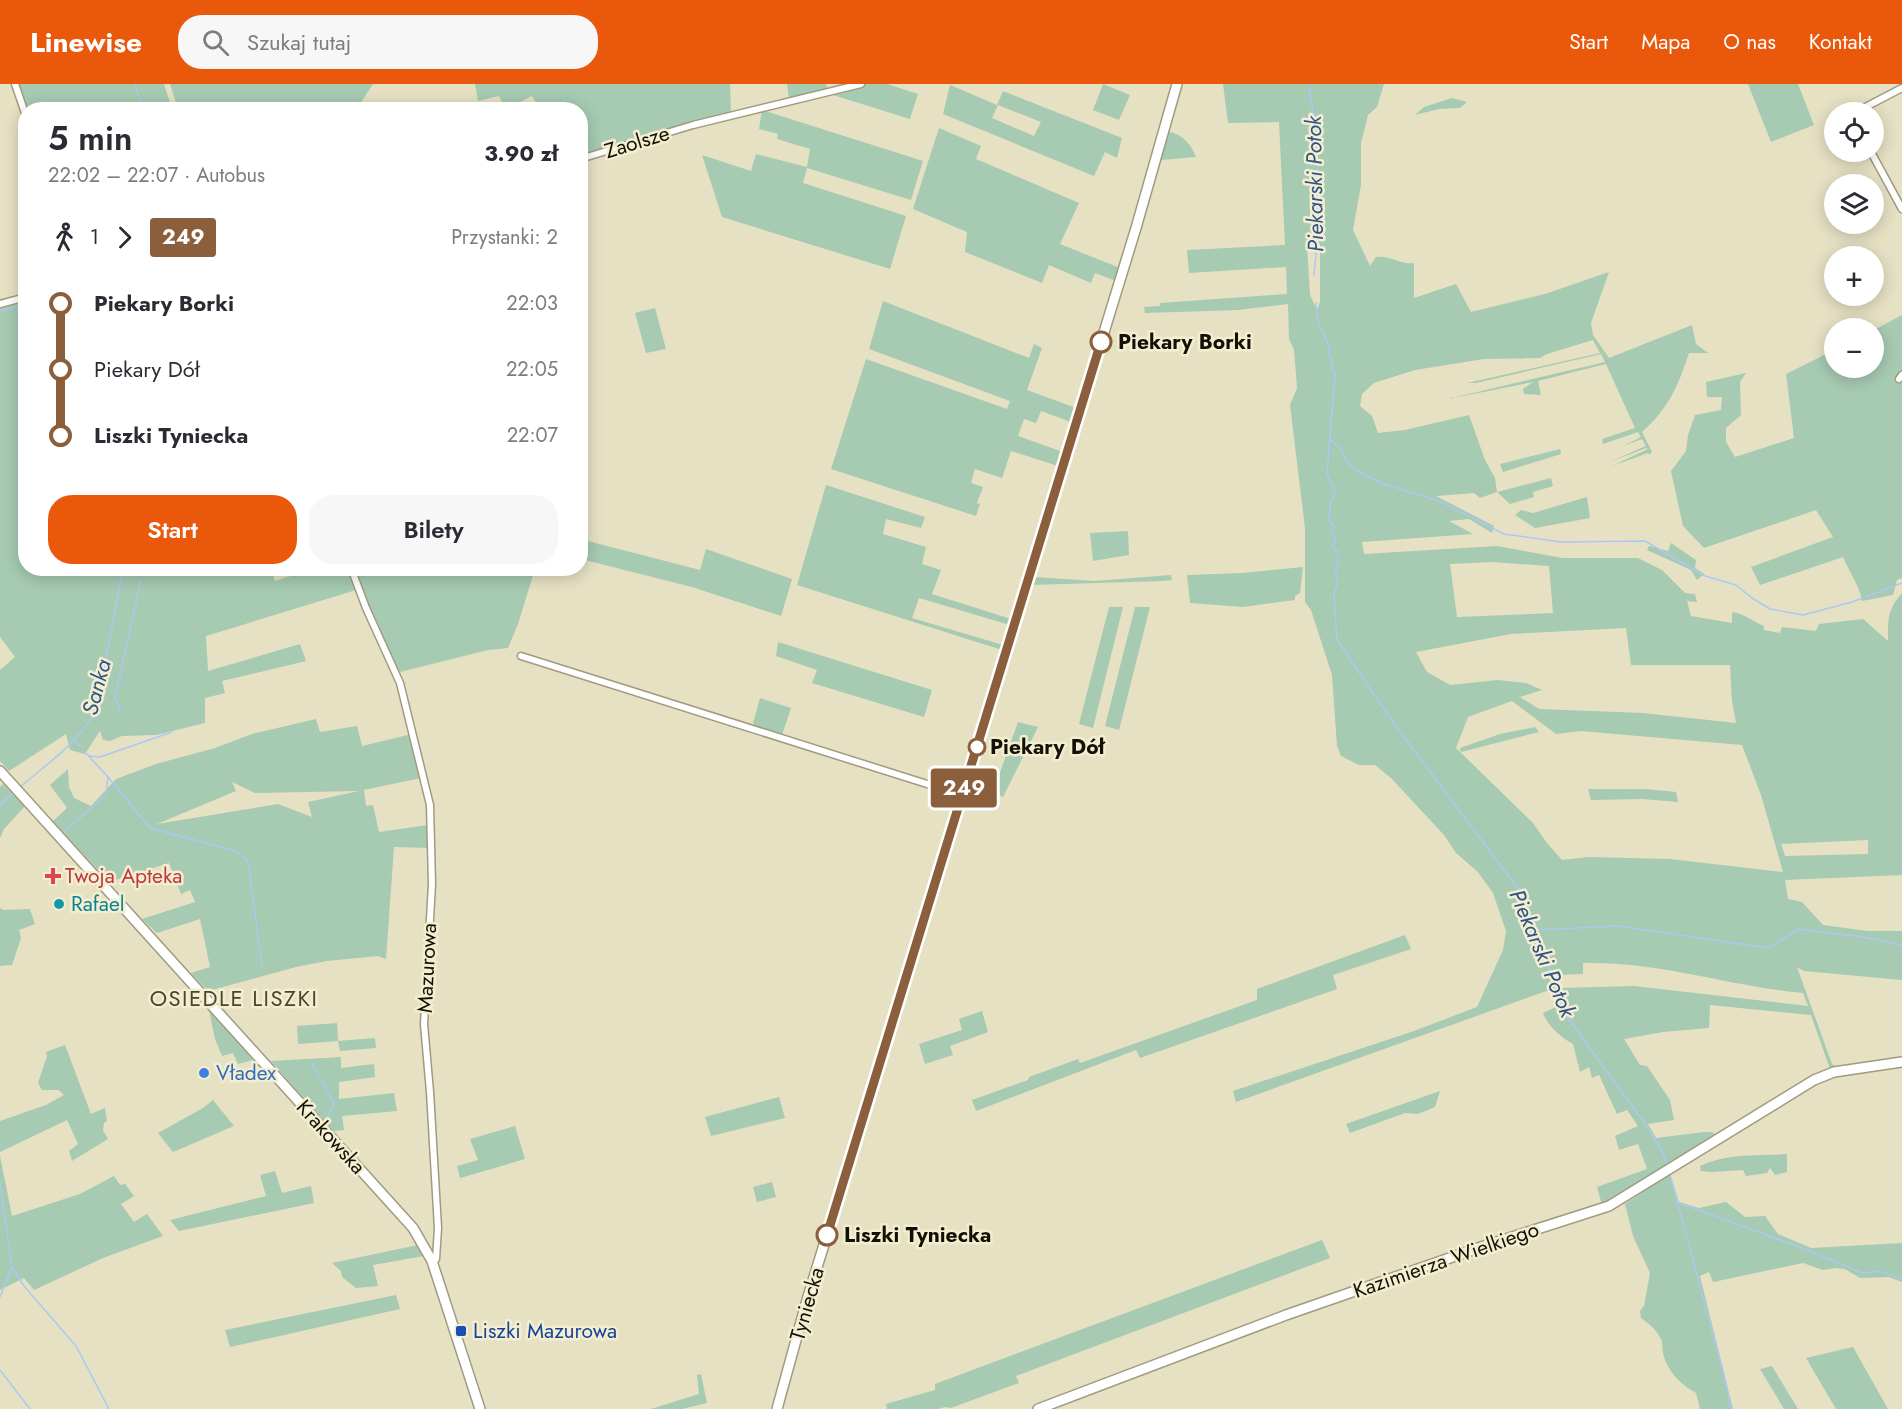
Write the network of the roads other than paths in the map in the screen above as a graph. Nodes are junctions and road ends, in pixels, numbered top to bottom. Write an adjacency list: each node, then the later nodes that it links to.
1 (15, 84): 5 (street)
2 (861, 84): 7 (street, Zaolsze)
3 (1177, 84): 15 (street, Tyniecka)
4 (1902, 88): 6 (street)
5 (21, 102)
6 (1876, 102)
7 (588, 157)
8 (1876, 162): 9 (street)
9 (1902, 209)
10 (18, 299): 11 (street)
11 (0, 304)
12 (354, 576): 17 (street, Mazurowa)
13 (521, 656): 15 (street)
14 (0, 771): 17 (street, Krakowska)
15 (962, 795): 19 (street, Tyniecka)
16 (1902, 1062): 20 (street, Kazimierza Wielkiego)
17 (432, 1261): 18 (street, Krakowska)
18 (480, 1409)
19 (777, 1409)
20 (1038, 1409)

